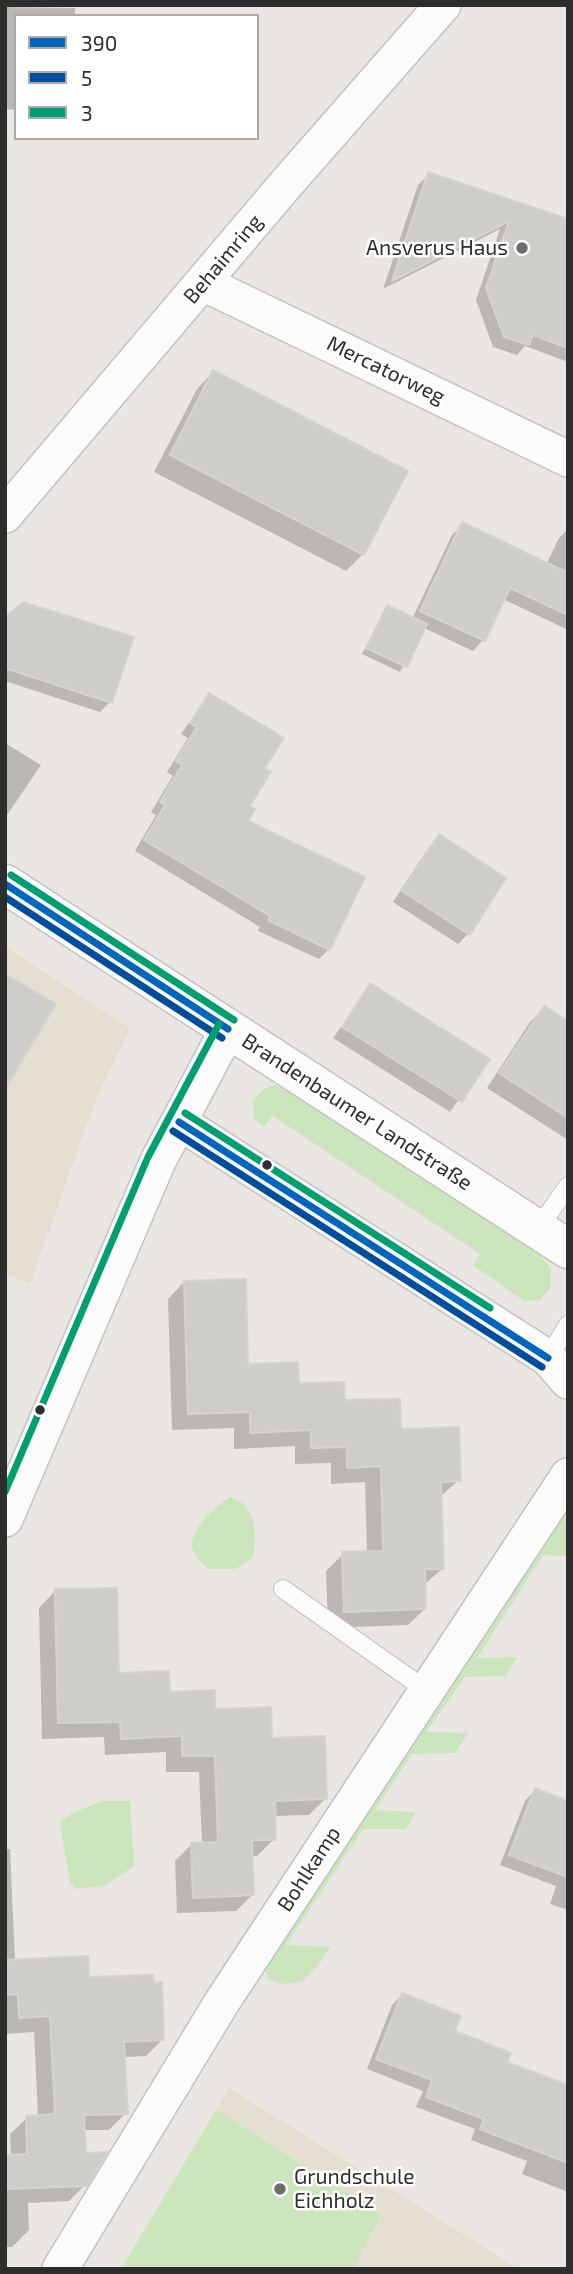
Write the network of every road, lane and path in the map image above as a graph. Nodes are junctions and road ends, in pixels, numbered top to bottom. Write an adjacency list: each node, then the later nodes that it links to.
1 (443, 5): 2 (street, Behaimring)
2 (203, 284): 3 (street, Mercatorweg); 4 (street, Behaimring)
3 (568, 459)
4 (5, 514)
5 (5, 884): 6 (main road, Brandenbaumer Landstraße)
6 (228, 1029): 7 (street); 9 (main road, Brandenbaumer Landstraße)
7 (179, 1122): 11 (street); 13 (street)
8 (568, 1185): 9 (lane)
9 (553, 1239)
10 (568, 1325): 11 (lane)
11 (558, 1369)
12 (568, 1476): 15 (street, Bohlkamp)
13 (5, 1519)
14 (283, 1590): 15 (lane)
15 (426, 1690): 16 (street, Bohlkamp)
16 (60, 2269)

